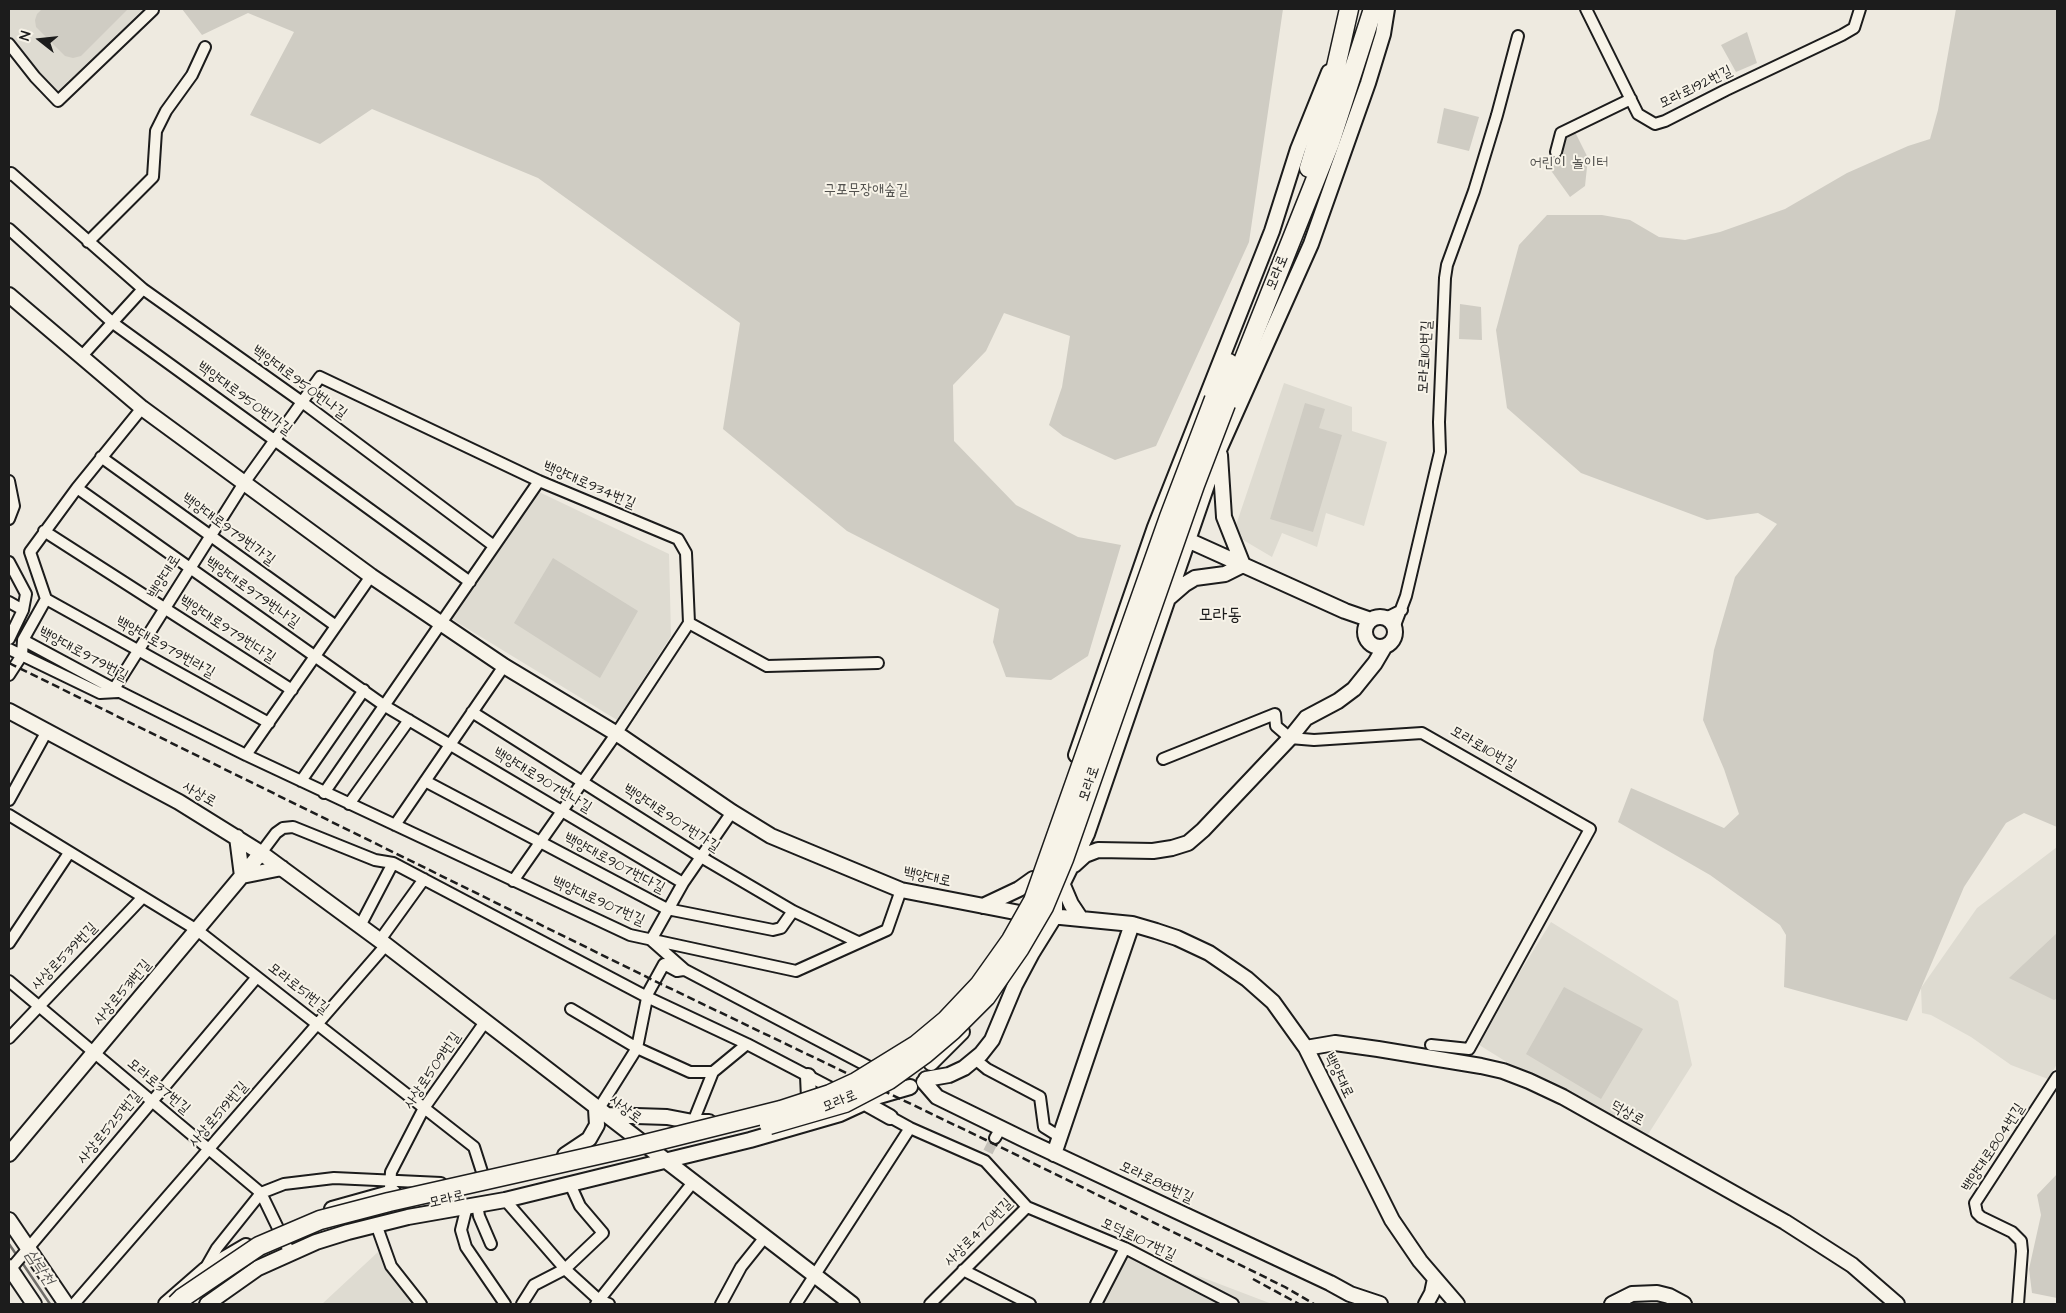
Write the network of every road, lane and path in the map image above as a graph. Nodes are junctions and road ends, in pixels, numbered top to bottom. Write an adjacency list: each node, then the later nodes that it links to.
1 (1349, 9): 9 (highway, 모라로)
2 (1373, 9): 21 (highway, 모라로)
3 (1387, 9): 24 (main road, 모라로)
4 (1586, 9): 11 (street, 모라로192번길)
5 (1860, 9): 11 (street, 모라로192번길)
6 (153, 10): 8 (street)
7 (1518, 36): 47 (street, 모라로110번길)
8 (9, 44)
9 (1340, 44): 21 (highway, 모라로); 31 (main road, 모라로)
10 (205, 47): 15 (street)
11 (1630, 98): 12 (street)
12 (1556, 152)
13 (10, 174): 15 (street, 백양대로950번나길)
14 (9, 229): 18 (street, 백양대로950번가길)
15 (88, 242): 16 (street, 백양대로950번나길)
16 (143, 289): 18 (street); 20 (street, 백양대로950번나길)
17 (9, 296): 19 (main road, 백양대로)
18 (113, 323): 19 (street); 23 (street, 백양대로950번가길)
19 (82, 357): 22 (main road, 백양대로)
20 (302, 402): 23 (street, 백양대로); 27 (street, 백양대로934번길); 35 (street, 백양대로950번나길)
21 (1220, 402): 188 (highway, 모라로, bridge); 189 (highway, 모라로, bridge)
22 (142, 408): 25 (street); 28 (main road, 백양대로)
23 (275, 440): 28 (street, 백양대로); 40 (street, 백양대로950번가길)
24 (1219, 450): 34 (main road, 모라로); 37 (main road)
25 (101, 457): 29 (street); 33 (street, 백양대로979번가길)
26 (9, 481): 30 (street)
27 (539, 482): 35 (street); 46 (street, 백양대로934번길)
28 (244, 483): 33 (street, 백양대로); 39 (main road, 백양대로)
29 (77, 488): 32 (street); 38 (street, 백양대로979번나길)
30 (9, 519)
31 (1154, 527): 34 (main road); 78 (main road, 모라로)
32 (44, 532): 42 (street); 44 (street, 백양대로979번다길)
33 (211, 536): 38 (street, 백양대로); 50 (street, 백양대로979번가길)
34 (1188, 540): 37 (main road); 41 (main road, 모라로)
35 (494, 546): 40 (street)
36 (9, 562): 45 (street)
37 (1243, 565): 41 (main road); 49 (main road)
38 (190, 568): 44 (street, 백양대로); 57 (street, 백양대로979번나길)
39 (371, 576): 48 (main road, 백양대로); 50 (street)
40 (470, 582): 48 (street)
41 (1168, 598): 79 (main road, 모라로)
42 (46, 599): 52 (street, 백양대로979번길); 55 (street, 백양대로979번라길)
43 (9, 602): 45 (street)
44 (165, 609): 55 (street, 백양대로); 62 (street, 백양대로979번다길)
45 (24, 610): 51 (street)
46 (690, 623): 58 (street); 70 (street)
47 (1390, 623): 49 (main road, 모라로110번길); 53 (main road)
48 (441, 624): 59 (main road, 백양대로); 64 (street)
49 (1368, 625): 53 (main road)
50 (336, 626): 57 (street)
51 (9, 640)
52 (23, 640): 56 (street); 61 (street, 백양대로979번길)
53 (1378, 645): 71 (main road)
54 (9, 649): 56 (street)
55 (138, 650): 61 (street, 백양대로); 68 (street, 백양대로979번라길)
56 (22, 655): 60 (street); 61 (street)
57 (315, 656): 62 (street); 63 (street, 백양대로979번나길)
58 (878, 662)
59 (504, 666): 66 (street); 70 (main road, 백양대로)
60 (9, 675)
61 (116, 690): 73 (street, 백양대로979번길)
62 (292, 690): 68 (street)
63 (364, 690): 64 (street, 백양대로979번나길); 75 (street)
64 (385, 706): 67 (street, 백양대로907번나길); 80 (street)
65 (9, 711): 69 (main road, 사상로)
66 (472, 712): 72 (street); 77 (street, 백양대로907번가길)
67 (409, 720): 72 (street, 백양대로907번나길); 82 (street)
68 (269, 723): 73 (street)
69 (47, 732): 81 (street); 88 (main road, 사상로)
70 (616, 734): 77 (street); 84 (main road, 백양대로)
71 (1290, 738): 74 (street); 90 (main road); 129 (street, 모라로110번길)
72 (450, 744): 76 (street); 83 (street, 백양대로907번나길)
73 (246, 755): 75 (street, 백양대로979번길)
74 (1163, 759)
75 (301, 781): 80 (street, 백양대로979번길)
76 (425, 781): 86 (street); 89 (street, 백양대로907번다길)
77 (583, 781): 83 (street); 93 (street, 백양대로907번가길)
78 (1063, 792): 79 (main road); 99 (main road, 모라로)
79 (1100, 793): 87 (main road, 모라로)
80 (324, 794): 82 (street, 백양대로907번길)
81 (9, 800)
82 (349, 804): 86 (street, 백양대로907번길)
83 (562, 811): 89 (street); 101 (street, 백양대로907번나길)
84 (732, 812): 93 (street); 103 (main road, 백양대로)
85 (9, 815): 91 (street, 모라로51번길)
86 (395, 825): 100 (street, 백양대로907번길)
87 (1087, 834): 90 (main road); 96 (main road, 모라로)
88 (237, 837): 92 (main road, 사상로); 97 (main road)
89 (540, 842): 100 (street); 106 (street, 백양대로907번다길)
90 (1098, 850): 96 (main road)
91 (69, 853): 104 (street, 모라로51번길); 116 (street)
92 (261, 853): 94 (street); 95 (main road, 사상로); 97 (main road, 사상로531번길)
93 (701, 857): 101 (street); 107 (street, 백양대로907번가길)
94 (393, 863): 98 (street); 112 (street)
95 (282, 868): 97 (main road); 112 (main road, 사상로)
96 (1068, 870): 102 (main road, 모라로)
97 (242, 876): 113 (main road, 사상로531번길)
98 (424, 879): 117 (street); 121 (street)
99 (1032, 879): 105 (main road); 108 (main road, 모라로)
100 (513, 881): 114 (street, 백양대로907번길)
101 (683, 883): 106 (street)
102 (1062, 883): 109 (main road, 모라로); 110 (main road)
103 (901, 890): 105 (main road, 백양대로); 115 (street, 백양대로907번길)
104 (143, 897): 113 (street, 모라로51번길); 122 (street, 사상로539번길)
105 (983, 906): 108 (main road, 백양대로)
106 (667, 910): 107 (street, 백양대로907번다길); 114 (street)
107 (793, 911): 115 (street, 백양대로907번가길)
108 (1020, 913): 109 (main road, 백양대로); 128 (main road, 모라로)
109 (1049, 916): 110 (main road, 백양대로); 133 (main road, 모라로); 134 (main road, 모라로)
110 (1081, 919): 111 (main road, 백양대로)
111 (1132, 924): 131 (main road, 백양대로); 153 (main road)
112 (360, 926): 117 (main road, 사상로)
113 (197, 930): 119 (street, 모라로51번길); 132 (main road, 사상로531번길)
114 (651, 940): 115 (street, 백양대로907번길); 118 (street)
115 (858, 942)
116 (9, 943)
117 (383, 943): 124 (main road, 사상로); 125 (street, 사상로519번길)
118 (685, 970): 121 (street); 136 (street)
119 (257, 977): 125 (street, 모라로51번길); 145 (street, 사상로525번길)
120 (9, 981): 122 (street, 모라로37번길)
121 (648, 997): 127 (street); 130 (street)
122 (38, 1006): 126 (street, 사상로539번길); 132 (street, 모라로37번길)
123 (571, 1009): 130 (street)
124 (485, 1022): 147 (street, 사상로509번길); 148 (main road, 사상로)
125 (317, 1024): 147 (street, 모라로51번길); 155 (street, 사상로519번길)
126 (9, 1038)
127 (747, 1044): 137 (street); 138 (street)
128 (911, 1045): 134 (main road); 135 (main road)
129 (1431, 1045)
130 (637, 1048): 137 (street); 148 (street)
131 (1306, 1048): 182 (main road, 백양대로); 206 (main road, 덕상로)
132 (94, 1053): 145 (street, 모라로37번길); 156 (main road, 사상로531번길)
133 (975, 1059): 140 (main road, 모라로); 153 (street)
134 (931, 1063): 140 (main road)
135 (889, 1064): 136 (main road, 모라로); 141 (main road)
136 (875, 1070): 142 (main road, 모라로)
137 (713, 1072): 150 (street)
138 (808, 1076): 142 (street); 144 (main road)
139 (2057, 1077): 207 (street, 백양대로804번길)
140 (925, 1080): 141 (main road); 157 (main road, 모라로88번길)
141 (910, 1087): 143 (main road, 모라로)
142 (835, 1090): 144 (main road, 모라로)
143 (884, 1095): 146 (main road, 모라로); 149 (main road)
144 (809, 1098): 151 (main road, 모라로)
145 (152, 1102): 155 (street, 모라로37번길); 175 (street, 사상로525번길)
146 (866, 1103): 149 (main road); 159 (main road, 모라로)
147 (424, 1108): 161 (street, 모라로51번길); 164 (street, 사상로509번길)
148 (600, 1111): 150 (main road); 154 (main road, 사상로); 158 (main road)
149 (890, 1117): 152 (street)
150 (693, 1122): 151 (main road)
151 (709, 1122): 154 (main road, 모라로)
152 (910, 1128): 168 (street, 사상로470번길); 181 (street)
153 (1060, 1137): 157 (main road)
154 (637, 1139): 158 (main road, 모라로); 160 (main road, 사상로)
155 (208, 1150): 165 (street, 모라로37번길); 186 (street, 사상로519번길)
156 (9, 1154)
157 (1054, 1154): 201 (main road, 모라로88번길)
158 (565, 1155): 161 (main road, 모라로)
159 (687, 1155): 160 (main road, 모라로); 162 (main road)
160 (665, 1160): 162 (main road, 사상로); 163 (main road, 모라로)
161 (483, 1175): 164 (main road, 모라로)
162 (689, 1177): 172 (main road, 사상로); 183 (street)
163 (570, 1184): 166 (main road, 모라로); 178 (street)
164 (390, 1187): 165 (street); 171 (main road, 모라로)
165 (261, 1194): 171 (street, 모라로37번길); 179 (street)
166 (505, 1200): 167 (main road, 모라로); 178 (street)
167 (472, 1205): 170 (main road, 모라로); 173 (street, 모라로); 192 (street)
168 (1026, 1206): 174 (street, 모덕로107번길); 180 (street, 사상로470번길)
169 (9, 1220): 175 (main road)
170 (376, 1224): 176 (main road, 모라로); 191 (street)
171 (280, 1229): 176 (street, 모라로37번길); 179 (main road, 모라로)
172 (766, 1236): 181 (main road, 사상로); 194 (street)
173 (491, 1244)
174 (1125, 1248): 199 (street); 200 (street, 모덕로107번길)
175 (27, 1251): 177 (street, 사상로525번길); 185 (main road)
176 (290, 1253): 190 (main road, 모라로)
177 (11, 1268): 184 (main road)
178 (565, 1269): 183 (street); 193 (street)
179 (205, 1270): 187 (main road, 모라로)
180 (963, 1270): 197 (street, 사상로470번길); 198 (street)
181 (815, 1275): 195 (street); 196 (main road, 사상로)
182 (1435, 1279): 202 (main road); 203 (main road, 백양대로)
183 (601, 1303)
184 (34, 1304)
185 (66, 1304)
186 (74, 1304)
187 (166, 1304)
188 (176, 1304)
189 (194, 1304)
190 (207, 1304)
191 (421, 1304)
192 (504, 1304)
193 (522, 1304)
194 (721, 1304)
195 (796, 1304)
196 (852, 1304)
197 (930, 1304)
198 (1030, 1304)
199 (1096, 1304)
200 (1233, 1304)
201 (1380, 1304)
202 (1426, 1304)
203 (1457, 1304)
204 (1612, 1304): 205 (main road)
205 (1684, 1304)
206 (1897, 1304)
207 (2018, 1304)

